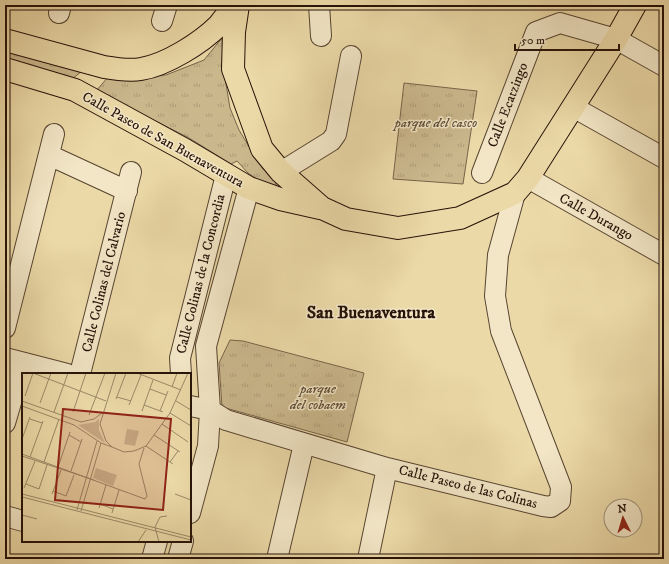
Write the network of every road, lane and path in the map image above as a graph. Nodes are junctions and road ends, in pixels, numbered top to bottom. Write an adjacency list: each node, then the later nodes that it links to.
1 (233, 5): 10 (main road)
2 (238, 5): 17 (main road, Calle Paseo de San Buenaventura)
3 (319, 5): 5 (street)
4 (635, 5): 6 (main road)
5 (321, 36)
6 (616, 39): 9 (street, Calle Ecatzingo); 13 (main road); 18 (street, Calle Ecatzingo)
7 (5, 40): 10 (main road)
8 (351, 56): 17 (street)
9 (664, 66)
10 (104, 67): 12 (main road)
11 (5, 69): 12 (main road, Calle Paseo de San Buenaventura)
12 (75, 90): 19 (main road, Calle Paseo de San Buenaventura)
13 (574, 107): 16 (street); 20 (main road)
14 (54, 134): 15 (street)
15 (49, 155): 24 (street); 27 (street, Calle Colinas del Calvario)
16 (664, 158)
17 (281, 172): 22 (main road, Calle Paseo de San Buenaventura)
18 (482, 173)
19 (226, 175): 21 (main road, Calle Paseo de San Buenaventura); 28 (street, Calle Colinas de la Concordia)
20 (521, 186): 22 (main road, Calle Paseo de San Buenaventura); 23 (street, Calle Durango); 35 (street, Calle Paseo de las Colinas)
21 (249, 188): 22 (main road, Calle Paseo de San Buenaventura); 31 (street, Calle Colinas de la Concordia)
22 (322, 208)
23 (664, 255)
24 (5, 328)
25 (5, 358): 26 (street)
26 (63, 373)
27 (80, 373)
28 (180, 373)
29 (16, 374): 33 (street)
30 (191, 406): 31 (street, Calle Paseo de las Colinas)
31 (215, 418): 32 (street, Calle Paseo de las Colinas); 34 (street, Calle Paseo de las Colinas); 36 (street, Calle Colinas de la Concordia)
32 (191, 419)
33 (5, 423)
34 (304, 444): 35 (street, Calle Paseo de las Colinas); 43 (street)
35 (387, 468): 44 (street)
36 (191, 509)
37 (5, 516): 38 (street)
38 (22, 521)
39 (156, 542): 41 (street)
40 (183, 542): 42 (street)
41 (152, 559)
42 (178, 559)
43 (277, 559)
44 (368, 559)

